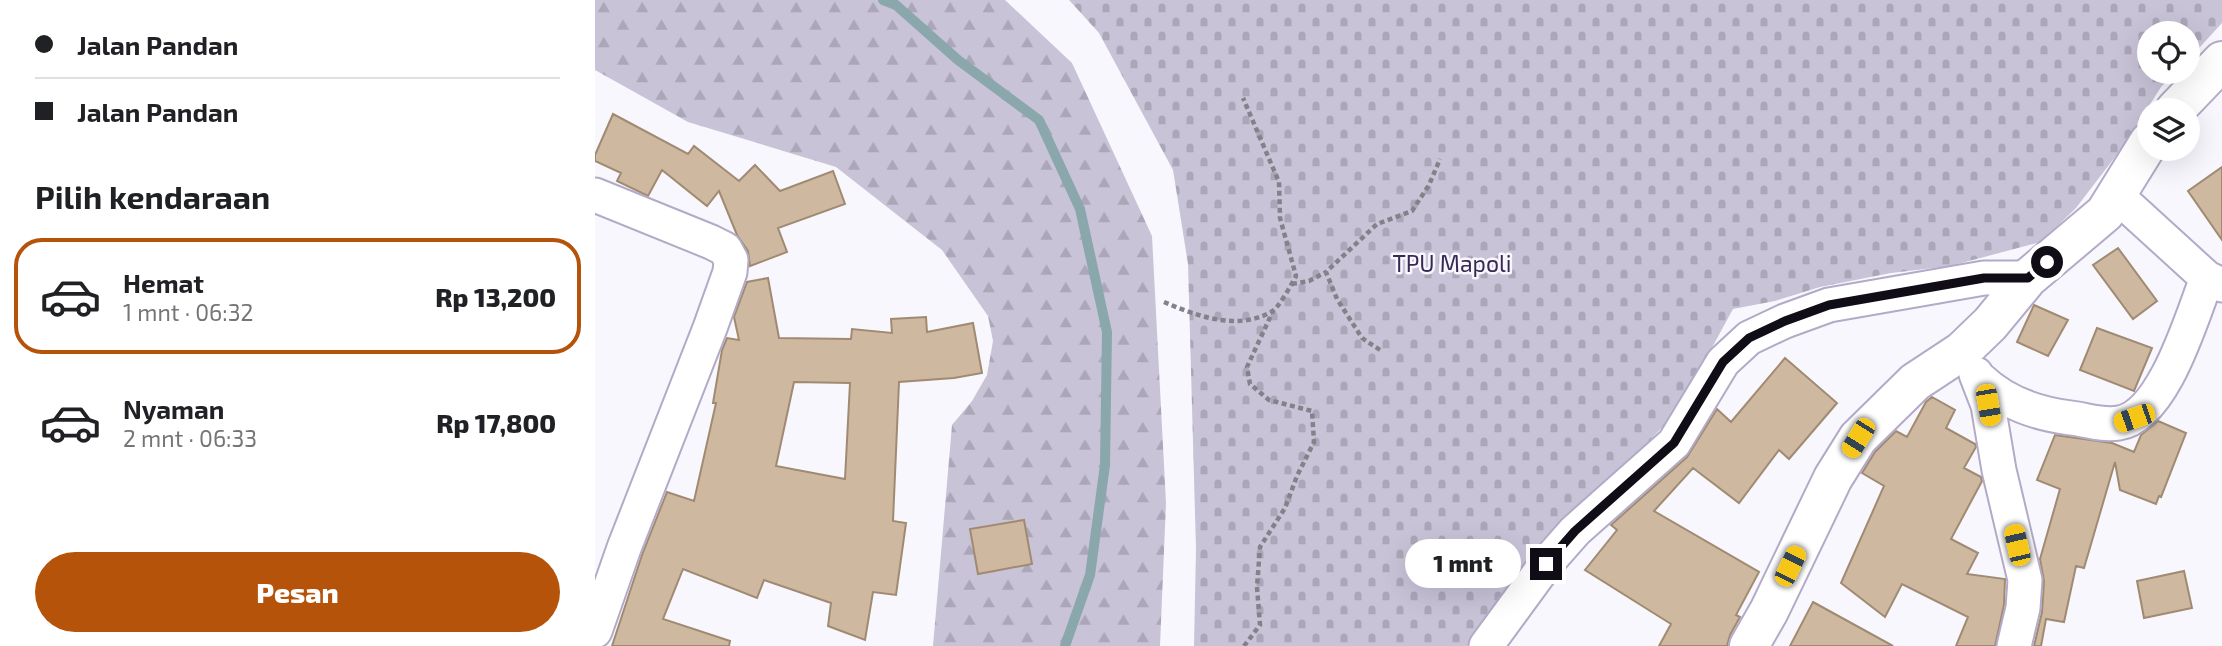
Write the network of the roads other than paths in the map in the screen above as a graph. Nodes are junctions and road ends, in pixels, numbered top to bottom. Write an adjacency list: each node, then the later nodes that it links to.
1 (2222, 61): 2 (street)
2 (2187, 98)
3 (2138, 161): 5 (street)
4 (595, 195): 9 (street)
5 (2117, 196): 6 (street); 7 (street)
6 (2028, 278): 8 (street); 10 (street)
7 (2215, 281): 8 (street)
8 (1971, 365): 11 (street); 12 (street)
9 (595, 631)
10 (1486, 646)
11 (1749, 646)
12 (2014, 646)

